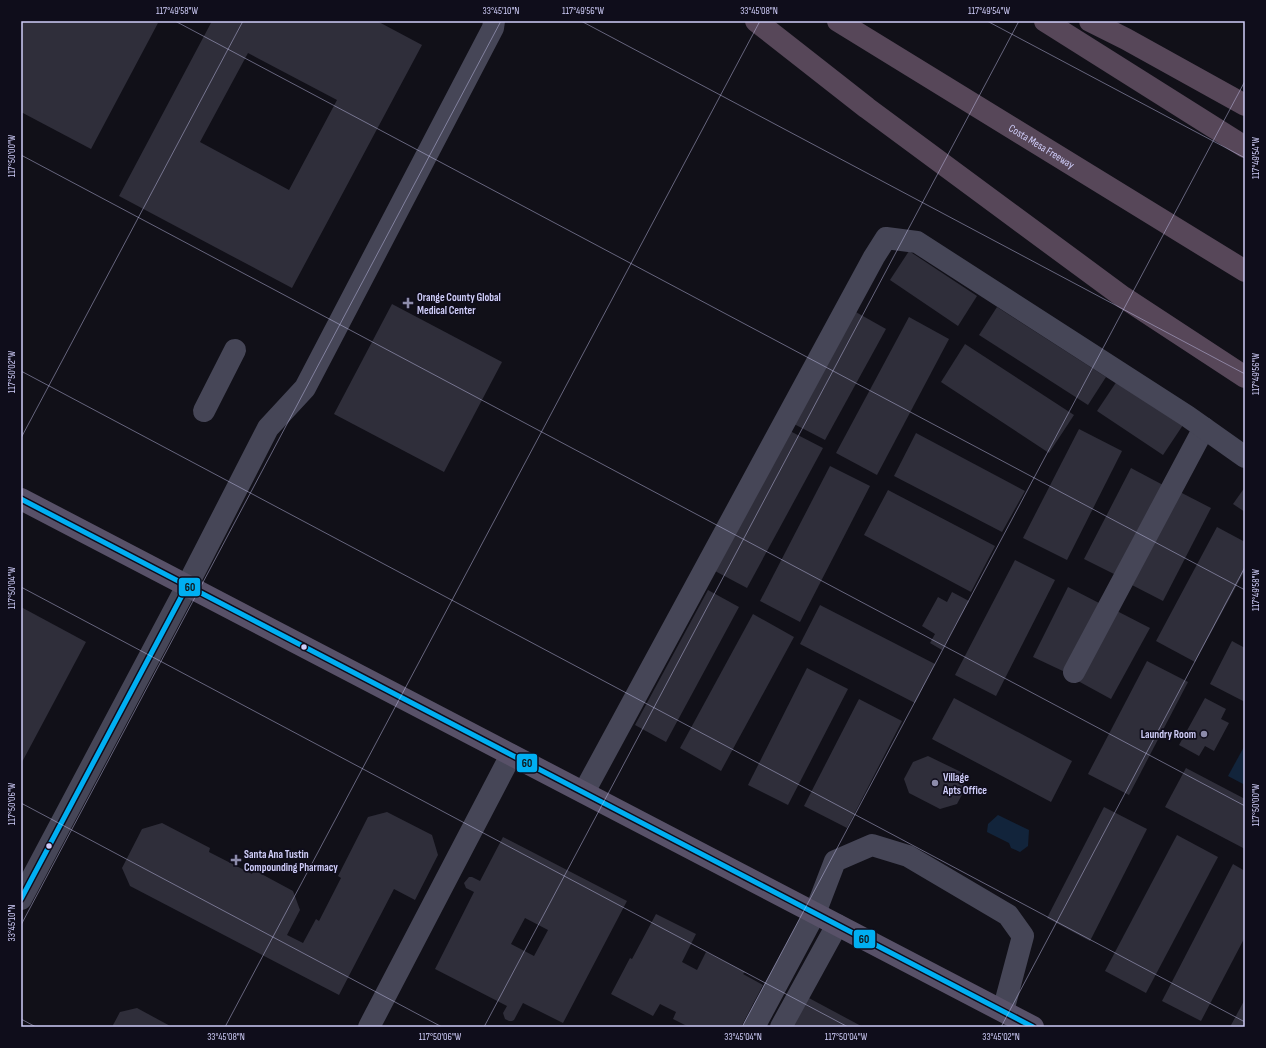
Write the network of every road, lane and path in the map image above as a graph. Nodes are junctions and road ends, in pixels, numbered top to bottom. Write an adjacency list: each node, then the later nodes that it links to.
1 (494, 21): 15 (street)
2 (756, 21): 10 (highway)
3 (838, 21): 8 (highway, Costa Mesa Freeway)
4 (1045, 21): 7 (highway)
5 (1090, 21): 6 (highway)
6 (1245, 104)
7 (1245, 147)
8 (1245, 271)
9 (235, 350): 11 (street)
10 (1245, 377)
11 (204, 411)
12 (1204, 428): 13 (street); 16 (street); 18 (street)
13 (1245, 457)
14 (21, 499): 15 (main road)
15 (187, 586): 17 (main road); 19 (street)
16 (1074, 672)
17 (511, 755): 18 (main road); 23 (street)
18 (584, 792): 20 (main road)
19 (21, 899)
20 (815, 913): 21 (main road); 22 (street); 24 (street)
21 (837, 924): 22 (main road); 25 (street)
22 (1003, 1011): 26 (main road)
23 (368, 1027)
24 (754, 1027)
25 (781, 1027)
26 (1033, 1027)

